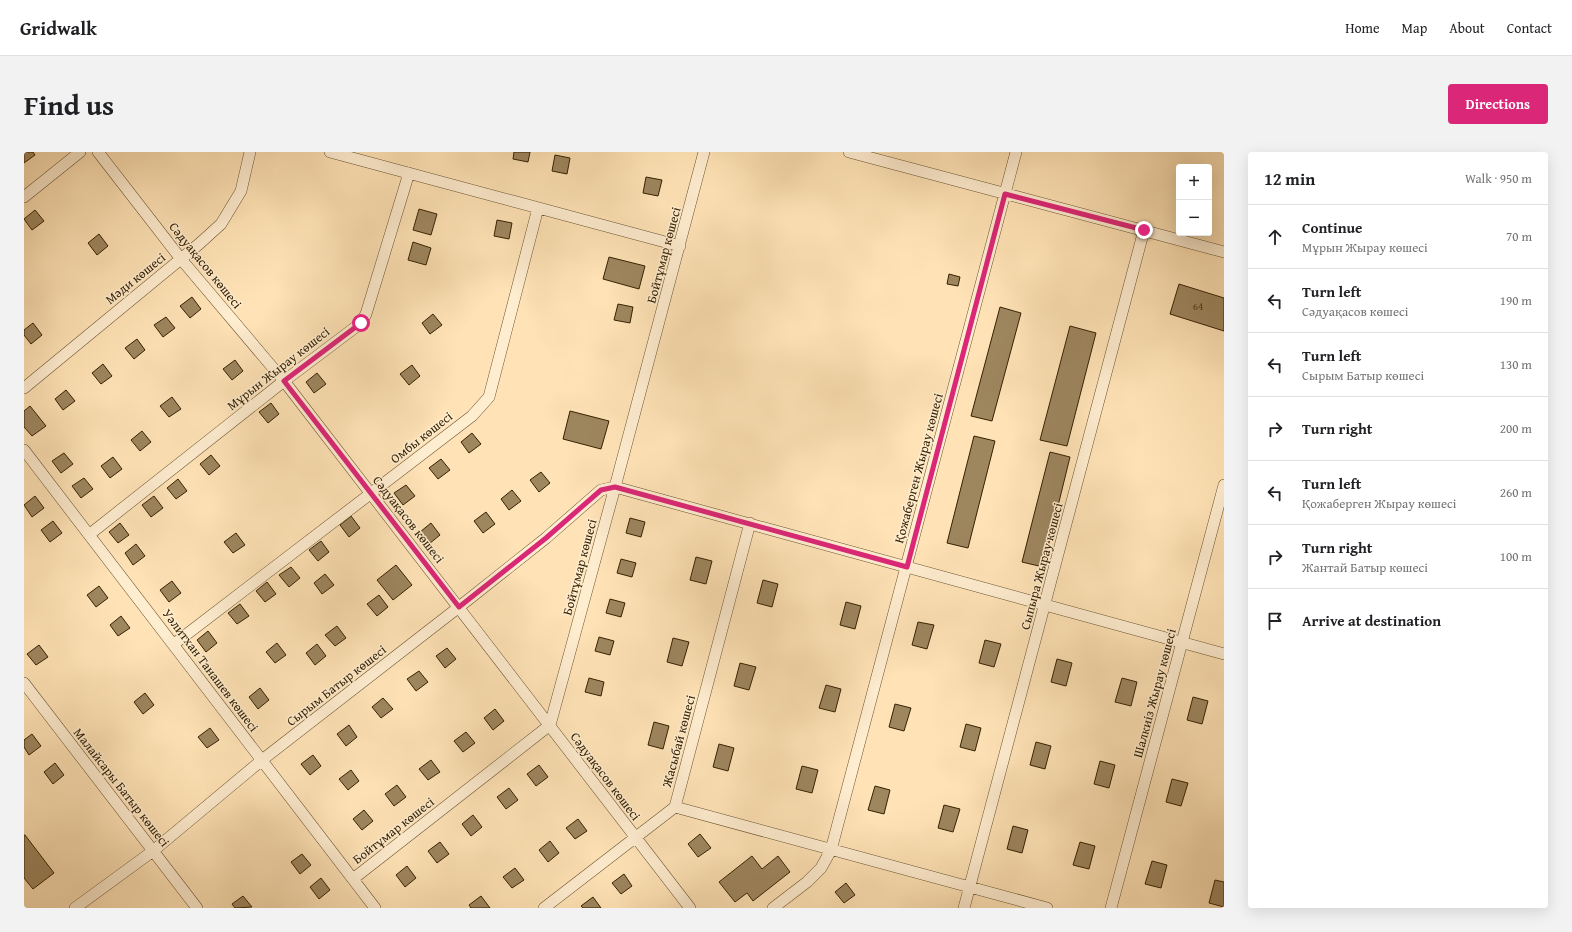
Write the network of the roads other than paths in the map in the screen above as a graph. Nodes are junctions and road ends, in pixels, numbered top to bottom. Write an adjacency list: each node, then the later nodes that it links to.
1 (80, 152): 10 (street)
2 (98, 152): 15 (street, Сәдуақасов көшесі)
3 (250, 152): 15 (street, Мәди көшесі)
4 (330, 152): 8 (street)
5 (704, 152): 13 (street, Бойтұмар көшесі)
6 (849, 152): 9 (street)
7 (1016, 152): 9 (street, Қожаберген Жырау көшесі)
8 (409, 172): 11 (street); 16 (street, Мұрын Жырау көшесі)
9 (1005, 194): 12 (street); 24 (street, Қожаберген Жырау көшесі)
10 (24, 197)
11 (538, 208): 13 (street); 21 (street, Омбы көшесі)
12 (1144, 230): 14 (street); 25 (street, Сыпыра Жырау көшесі)
13 (680, 246): 20 (street, Бойтұмар көшесі)
14 (1224, 252)
15 (181, 259): 16 (street, Сәдуақасов көшесі); 17 (street, Мәди көшесі)
16 (284, 381): 21 (street, Сәдуақасов көшесі); 23 (street, Мұрын Жырау көшесі)
17 (24, 388)
18 (24, 450): 23 (street, Уәлитхан Танашев көшесі)
19 (1224, 485): 27 (street, Шалкиіз Жырау көшесі)
20 (615, 487): 22 (street); 26 (street, Сырым Батыр көшесі); 31 (street, Бойтұмар көшесі)
21 (371, 493): 26 (street, Сәдуақасов көшесі); 28 (street, Омбы көшесі)
22 (750, 523): 24 (street); 33 (street, Жасыбай көшесі)
23 (90, 534): 28 (street, Уәлитхан Танашев көшесі)
24 (907, 567): 25 (street); 35 (street, Қожаберген Жырау көшесі)
25 (1045, 605): 27 (street); 38 (street, Сыпыра Жырау көшесі)
26 (459, 607): 31 (street, Сәдуақасов көшесі); 32 (street, Сырым Батыр көшесі)
27 (1182, 642): 29 (street); 47 (street, Шалкиіз Жырау көшесі)
28 (174, 644): 32 (street, Уәлитхан Танашев көшесі)
29 (1224, 654)
30 (24, 683): 36 (street, Малайсары Батыр көшесі)
31 (550, 725): 34 (street, Сәдуақасов көшесі); 37 (street, Бойтұмар көшесі)
32 (262, 760): 36 (street, Сырым Батыр көшесі); 37 (street, Уәлитхан Танашев көшесі)
33 (675, 807): 34 (street, Жасыбай көшесі); 35 (street)
34 (635, 838): 42 (street, Жасыбай көшесі); 43 (street, Сәдуақасов көшесі)
35 (831, 850): 38 (street); 44 (street, Қожаберген Жырау көшесі)
36 (153, 851): 39 (street, Сырым Батыр көшесі); 40 (street, Малайсары Батыр көшесі)
37 (353, 879): 41 (street, Уәлитхан Танашев көшесі)
38 (970, 887): 45 (street, Сыпыра Жырау көшесі); 46 (street)
39 (75, 908)
40 (197, 908)
41 (375, 908)
42 (544, 908)
43 (690, 908)
44 (774, 908)
45 (964, 908)
46 (1047, 908)
47 (1111, 908)

